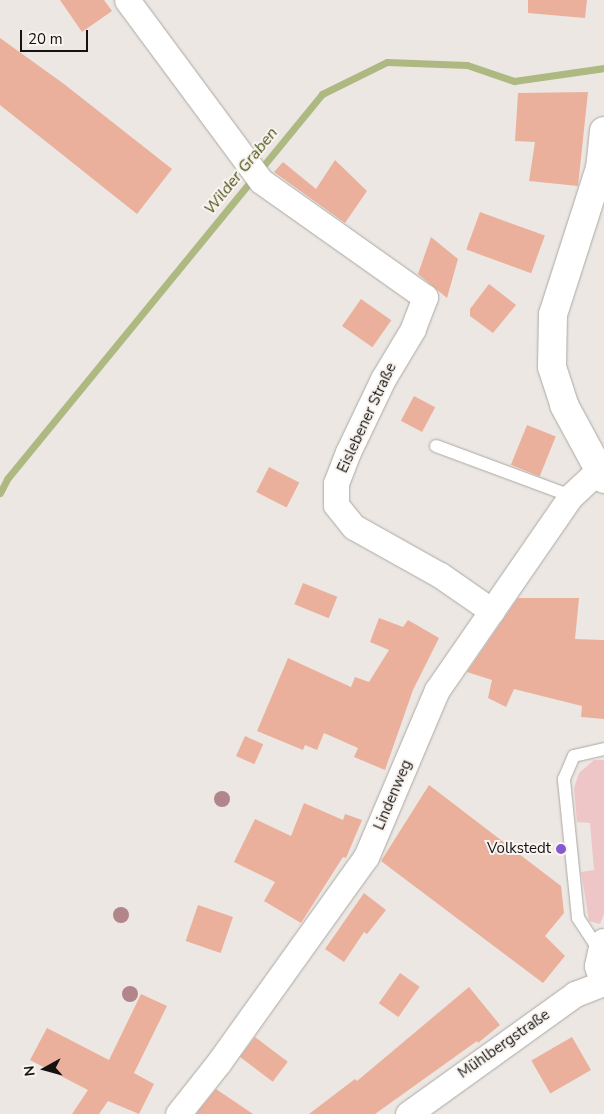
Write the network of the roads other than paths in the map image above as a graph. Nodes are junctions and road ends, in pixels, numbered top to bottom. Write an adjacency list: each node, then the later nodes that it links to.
1 (127, 0): 6 (street, Eislebener Straße)
2 (604, 131): 4 (main road)
3 (436, 446): 5 (lane)
4 (601, 475): 5 (street, Lindenweg)
5 (571, 496): 6 (street, Lindenweg)
6 (492, 611): 10 (street, Lindenweg)
7 (604, 749): 8 (lane)
8 (603, 948): 9 (main road)
9 (604, 983): 11 (street, Mühlbergstraße)
10 (178, 1114)
11 (408, 1114)

